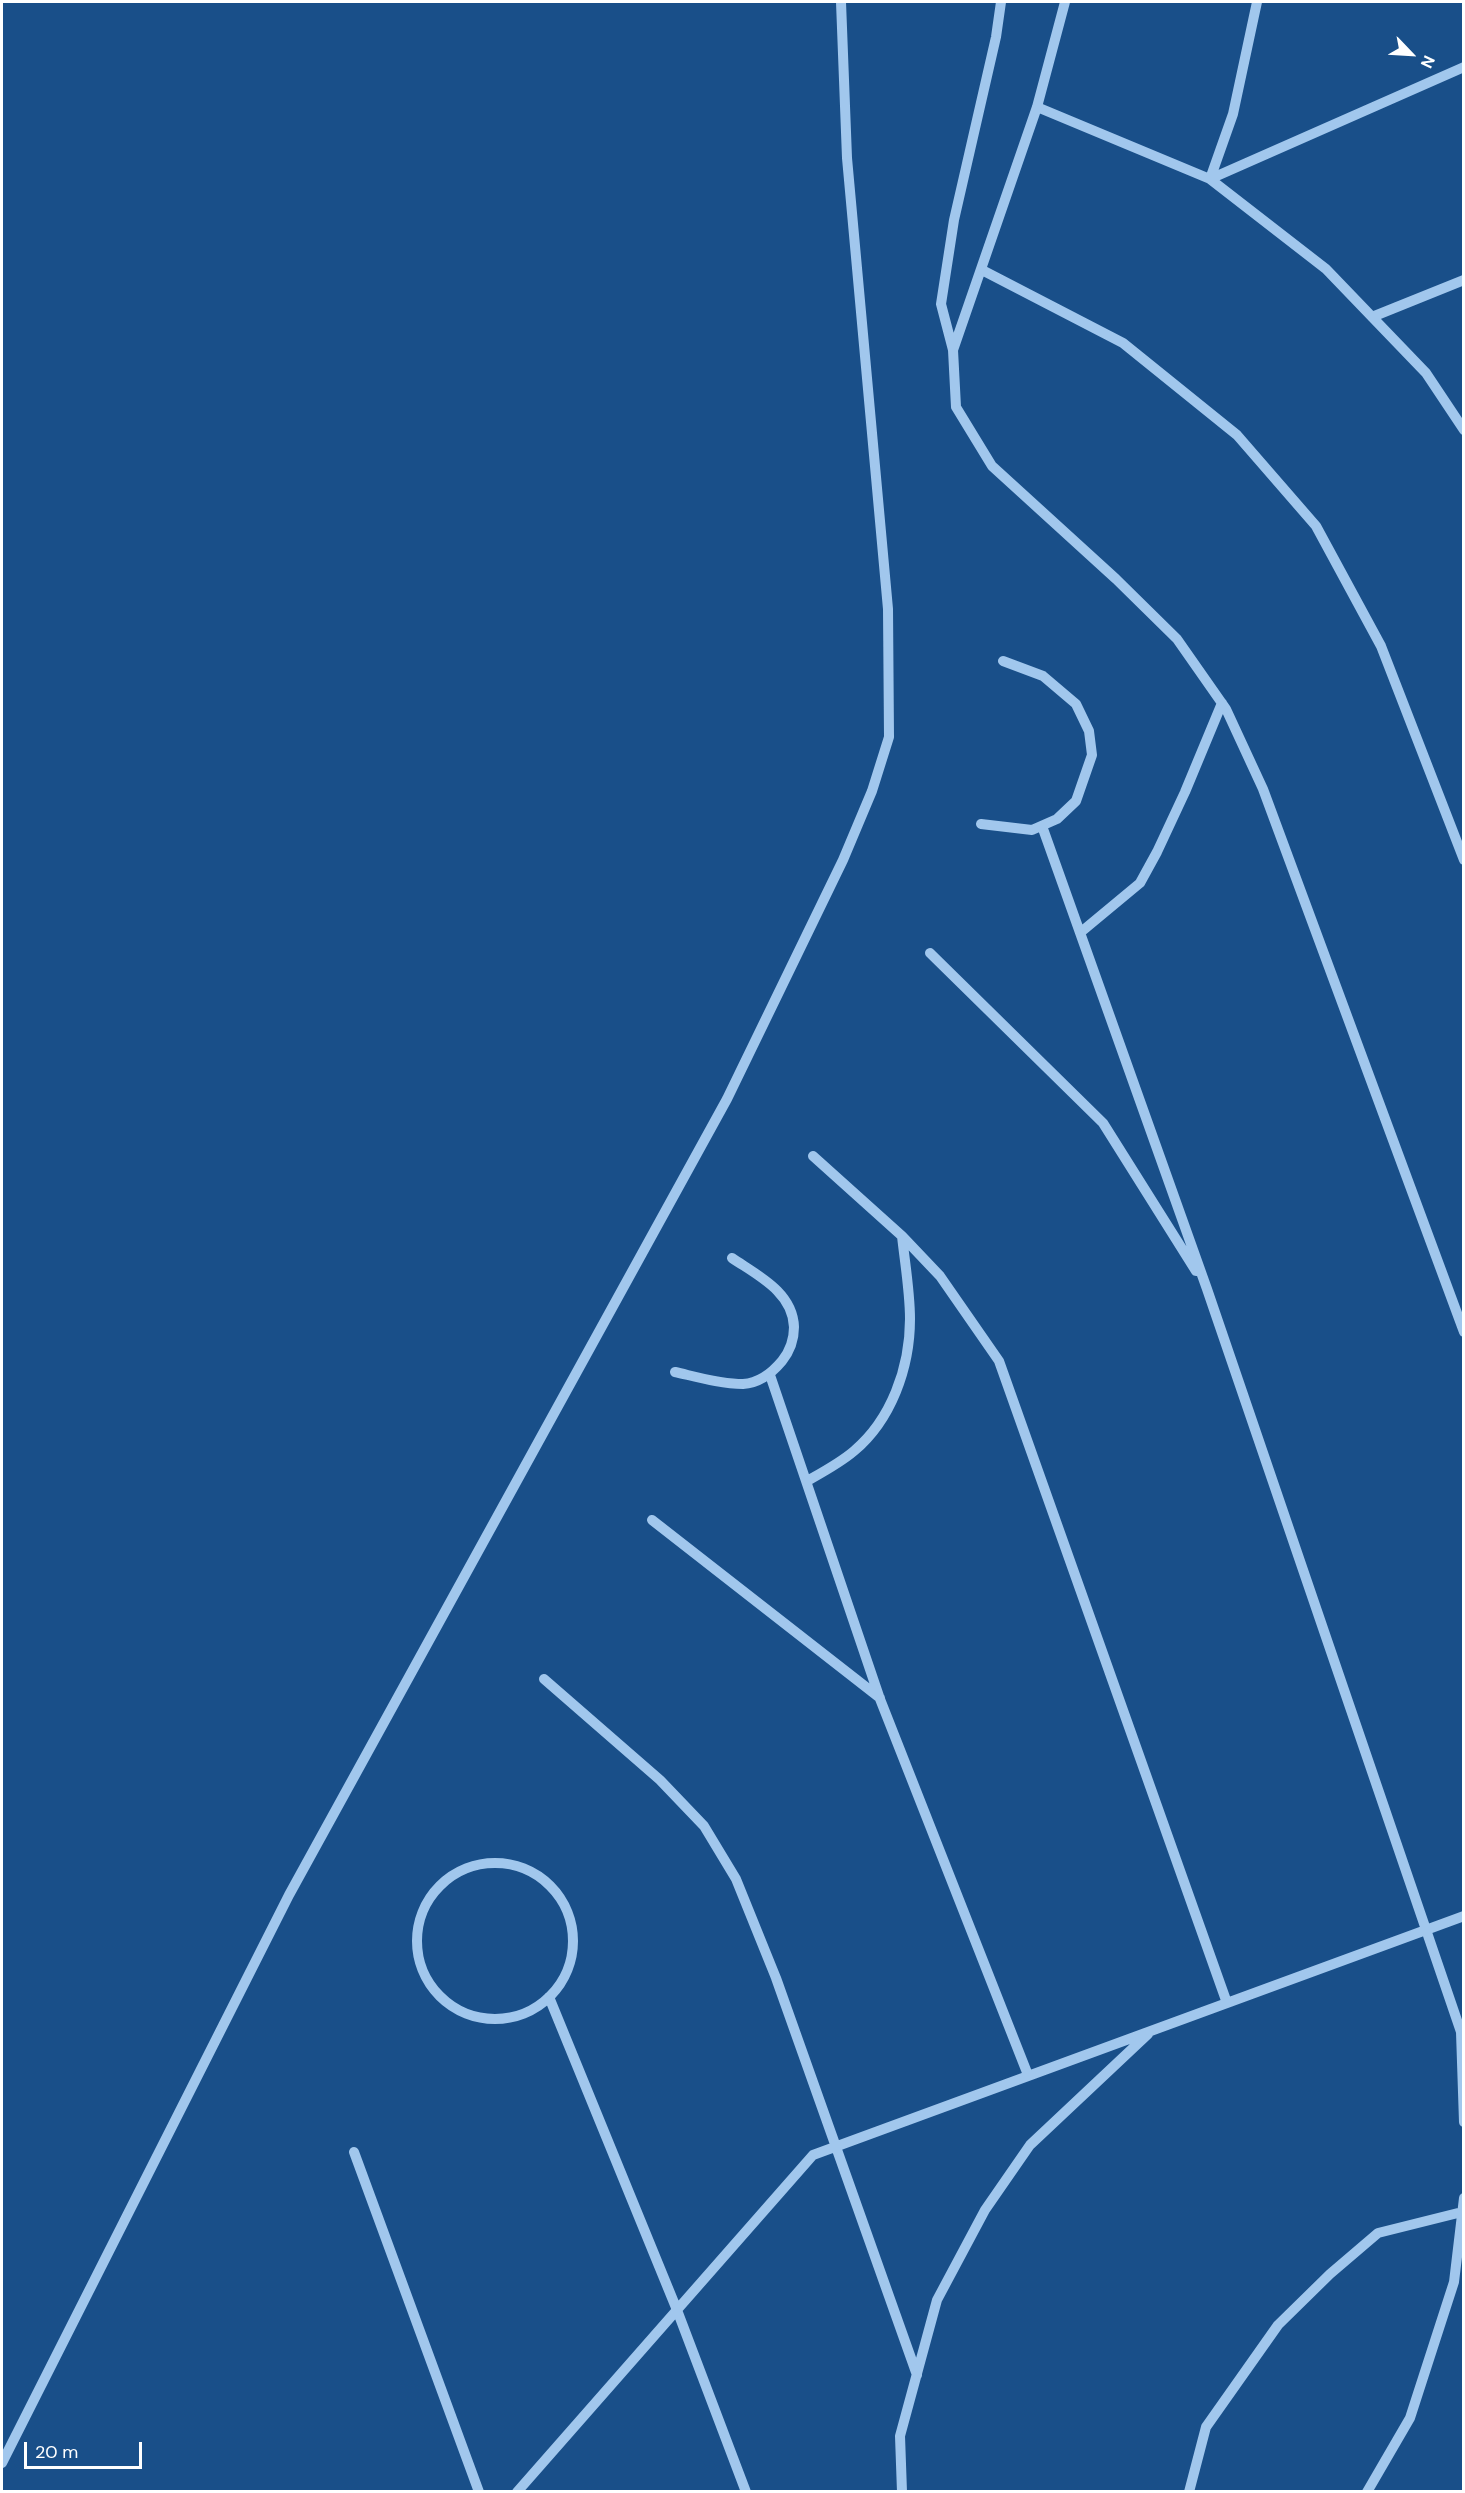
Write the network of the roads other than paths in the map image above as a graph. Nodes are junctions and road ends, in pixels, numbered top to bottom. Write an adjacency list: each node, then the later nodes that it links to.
1 (841, 2): 44 (street)
2 (1000, 2): 11 (street)
3 (1065, 2): 6 (street)
4 (1257, 2): 7 (street)
5 (1464, 67): 7 (street)
6 (1036, 108): 7 (street); 8 (street)
7 (1210, 179): 10 (street)
8 (982, 270): 11 (street); 17 (street)
9 (1464, 280): 10 (street)
10 (1372, 317): 12 (street)
11 (953, 350): 14 (street)
12 (1464, 430)
13 (1003, 661): 16 (street)
14 (1222, 703): 18 (street); 24 (street)
15 (981, 824): 16 (street)
16 (1042, 826): 18 (street)
17 (1464, 860)
18 (1081, 932): 23 (street)
19 (930, 953): 23 (street)
20 (813, 1156): 21 (street)
21 (903, 1236): 27 (street); 34 (street)
22 (732, 1258): 26 (street)
23 (1208, 1289): 32 (street)
24 (1464, 1332)
25 (675, 1372): 26 (street)
26 (770, 1375): 27 (street)
27 (807, 1481): 30 (street)
28 (652, 1520): 30 (street)
29 (544, 1679): 38 (street)
30 (880, 1699): 36 (street)
31 (1464, 1916): 32 (street)
32 (1426, 1929): 34 (street); 37 (street)
33 (549, 1997): 33 (street); 42 (street)
34 (1227, 2003): 35 (street)
35 (1153, 2030): 36 (street); 43 (street)
36 (1028, 2075): 38 (street)
37 (1464, 2122)
38 (835, 2146): 42 (street); 43 (street)
39 (354, 2152): 45 (street)
40 (1464, 2198): 41 (street)
41 (1462, 2212): 49 (street); 50 (street)
42 (677, 2310): 46 (street); 47 (street)
43 (917, 2375): 48 (street)
44 (2, 2463)
45 (479, 2492)
46 (517, 2492)
47 (746, 2492)
48 (902, 2492)
49 (1189, 2492)
50 (1367, 2492)

